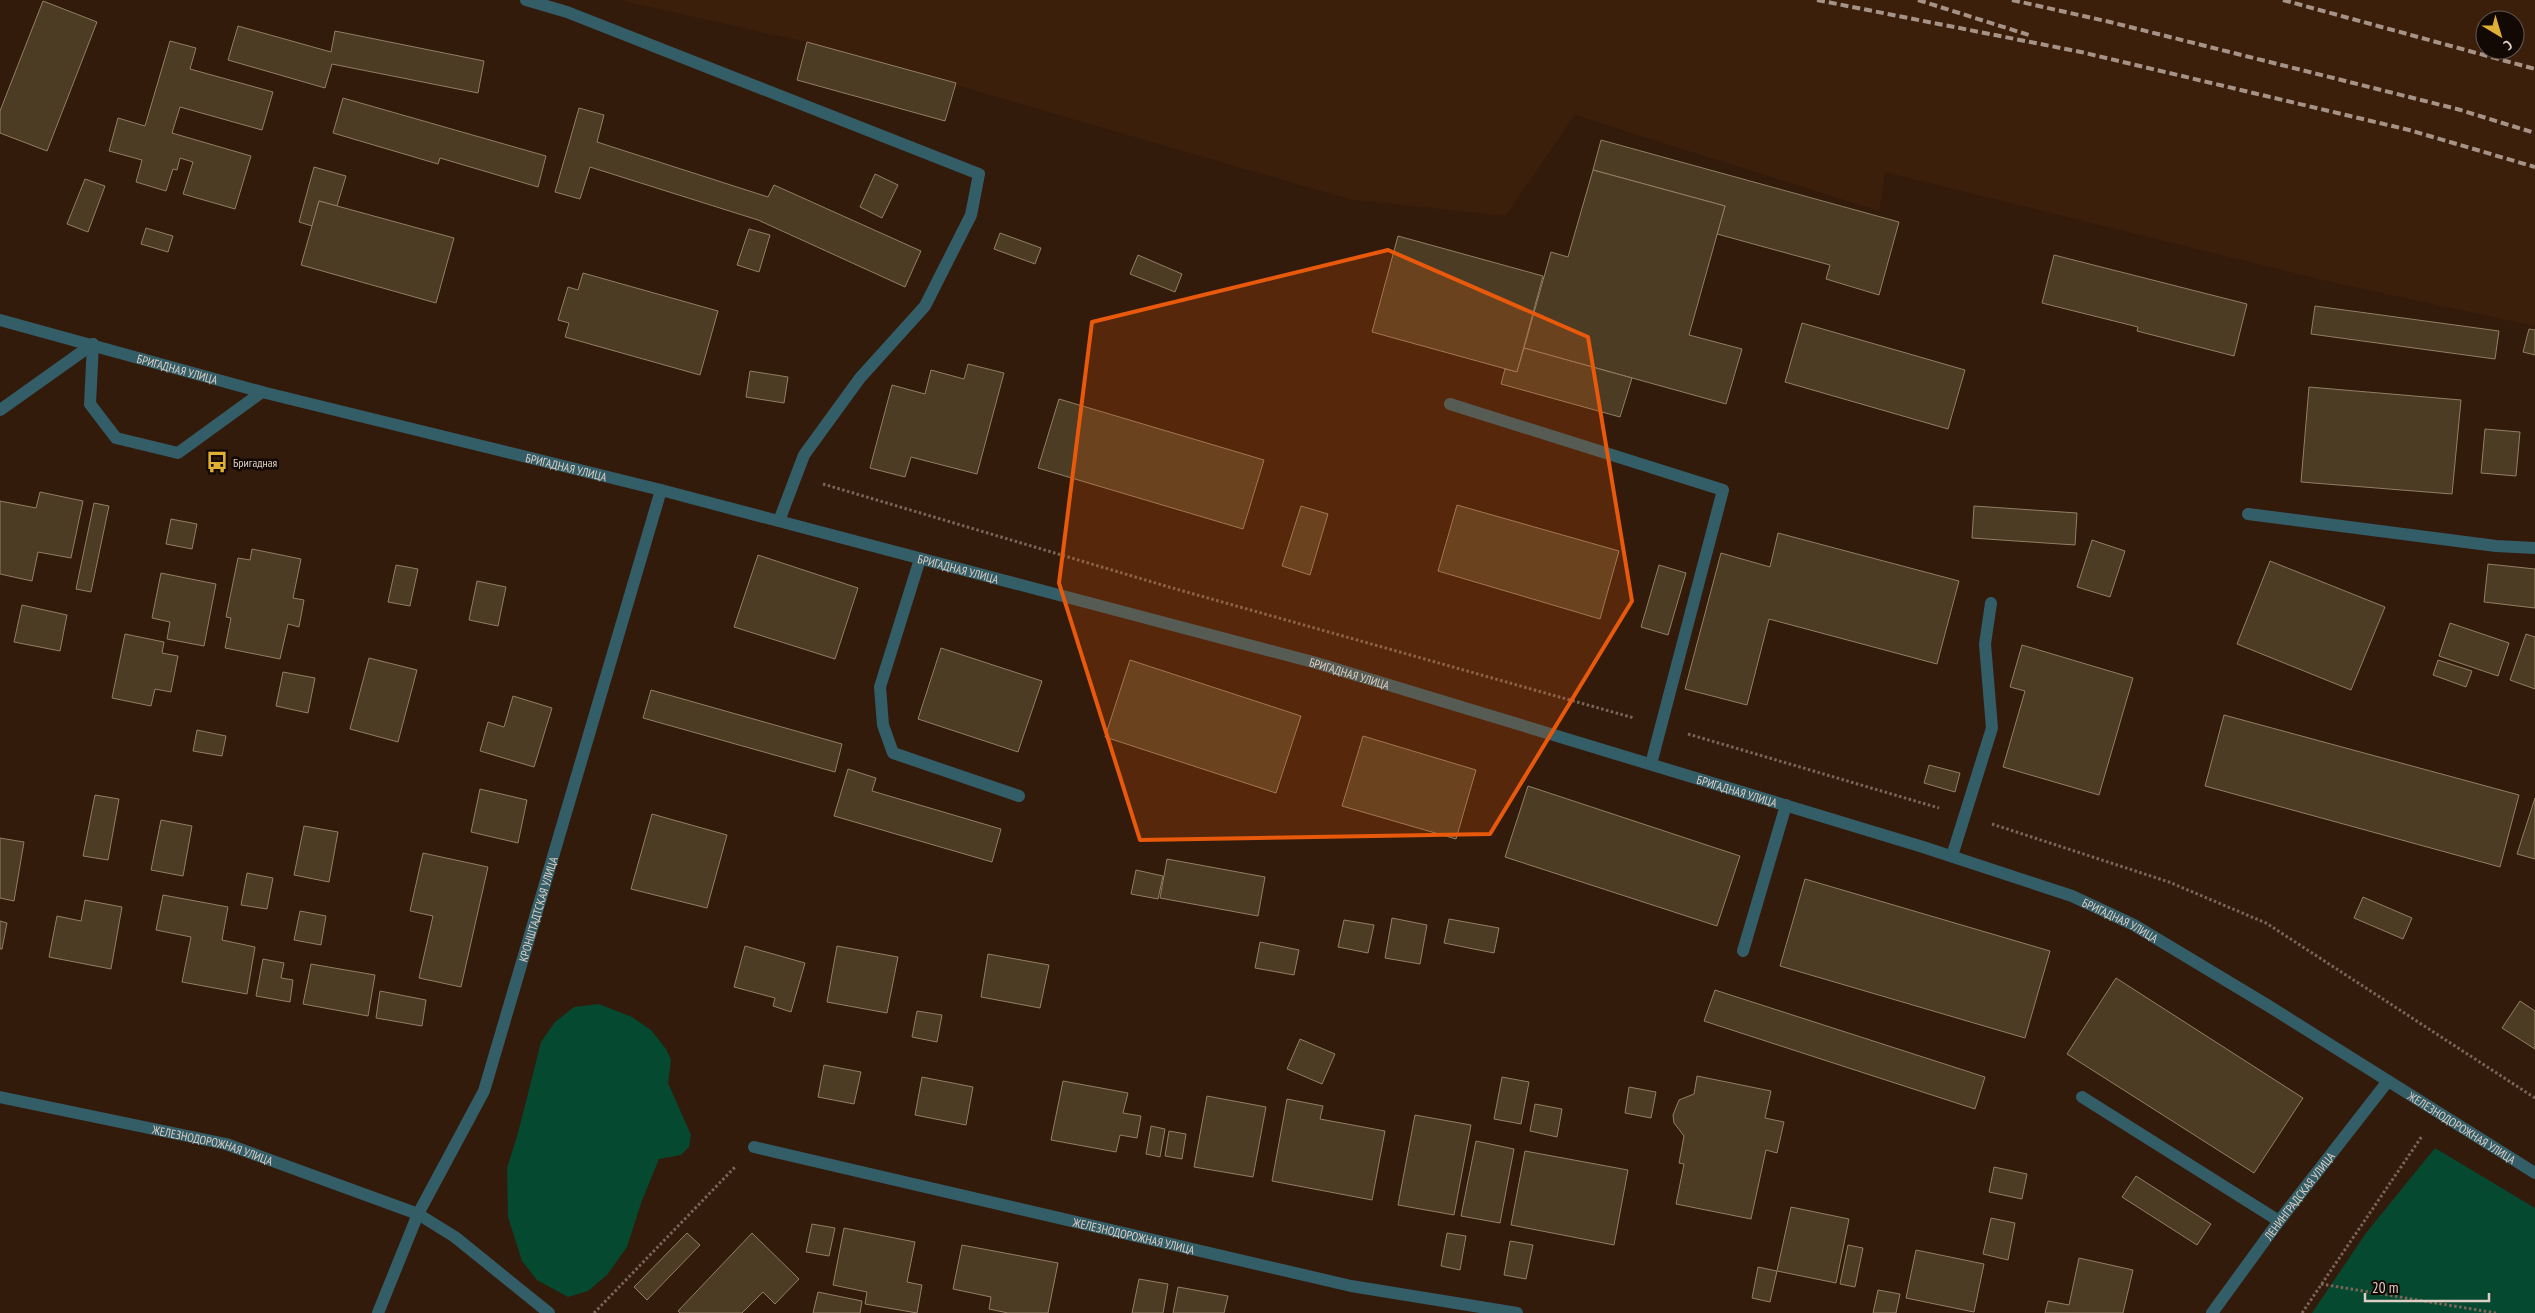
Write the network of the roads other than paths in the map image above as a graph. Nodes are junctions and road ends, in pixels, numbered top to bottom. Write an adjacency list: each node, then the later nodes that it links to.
1 (526, 0): 9 (street)
2 (0, 320): 3 (street, БРИГАДНАЯ УЛИЦА)
3 (93, 344): 4 (street, БРИГАДНАЯ УЛИЦА); 4 (street); 6 (street)
4 (262, 392): 7 (street, БРИГАДНАЯ УЛИЦА)
5 (1450, 404): 13 (street)
6 (0, 410)
7 (661, 490): 9 (street, БРИГАДНАЯ УЛИЦА); 23 (street, КРОНШТАДТСКАЯ УЛИЦА)
8 (2248, 514): 10 (street)
9 (779, 521): 11 (street, БРИГАДНАЯ УЛИЦА)
10 (2535, 548)
11 (920, 558): 13 (street, БРИГАДНАЯ УЛИЦА); 14 (street)
12 (1991, 603): 16 (street)
13 (1651, 764): 15 (street, БРИГАДНАЯ УЛИЦА)
14 (1019, 796)
15 (1786, 805): 16 (street, БРИГАДНАЯ УЛИЦА); 17 (street)
16 (1952, 856): 18 (street, БРИГАДНАЯ УЛИЦА)
17 (1744, 951)
18 (2388, 1081): 22 (street, ЖЕЛЕЗНОДОРОЖНАЯ УЛИЦА); 24 (street, ЛЕНИНГРАДСКАЯ УЛИЦА)
19 (2082, 1097): 24 (street)
20 (0, 1098): 23 (street, ЖЕЛЕЗНОДОРОЖНАЯ УЛИЦА)
21 (754, 1148): 27 (street, ЖЕЛЕЗНОДОРОЖНАЯ УЛИЦА)
22 (2535, 1173)
23 (418, 1214): 25 (street, КРОНШТАДТСКАЯ УЛИЦА); 26 (street, ЖЕЛЕЗНОДОРОЖНАЯ УЛИЦА)
24 (2280, 1221): 28 (street, ЛЕНИНГРАДСКАЯ УЛИЦА)
25 (378, 1313)
26 (549, 1313)
27 (1517, 1313)
28 (2212, 1313)

